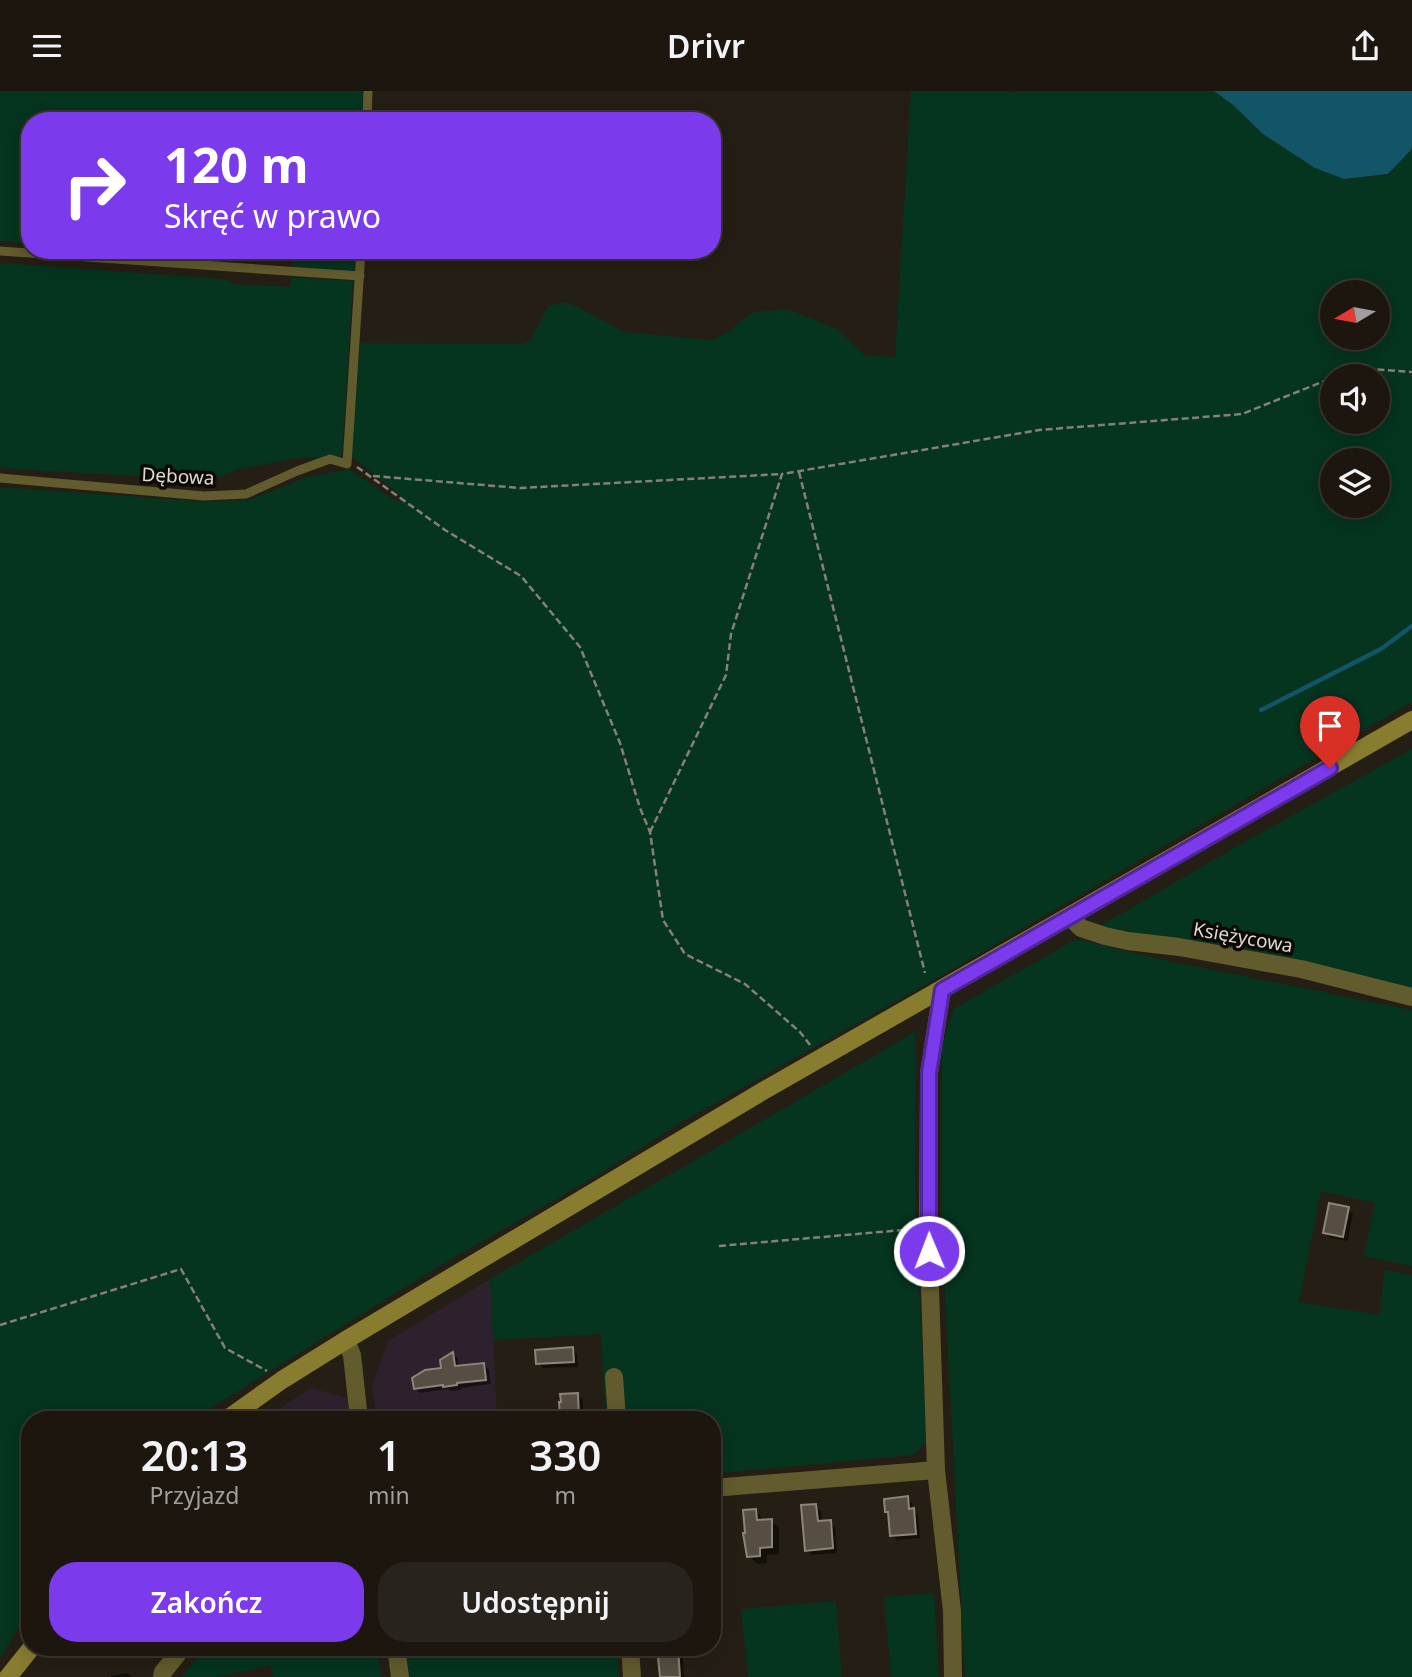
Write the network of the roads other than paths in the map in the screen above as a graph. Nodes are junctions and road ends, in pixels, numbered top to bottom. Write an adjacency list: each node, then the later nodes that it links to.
1 (368, 91): 2 (lane)
2 (367, 112)
3 (0, 251): 4 (lane)
4 (21, 252)
5 (115, 259): 7 (lane)
6 (360, 259): 7 (lane)
7 (359, 276): 8 (lane, Dębowa)
8 (0, 478)
9 (1412, 720): 10 (street)
10 (1070, 917): 11 (street); 12 (street, Księżycowa)
11 (942, 990): 13 (street); 18 (street)
12 (1412, 997)
13 (345, 1340): 15 (street); 16 (street)
14 (614, 1377): 17 (street)
15 (238, 1411)
16 (358, 1411)
17 (616, 1411)
18 (936, 1470): 19 (street); 28 (street)
19 (721, 1487)
20 (25, 1656): 24 (street)
21 (176, 1656): 25 (street)
22 (397, 1656): 26 (street)
23 (631, 1656): 27 (street)
24 (8, 1677)
25 (162, 1677)
26 (400, 1677)
27 (632, 1677)
28 (953, 1677)

